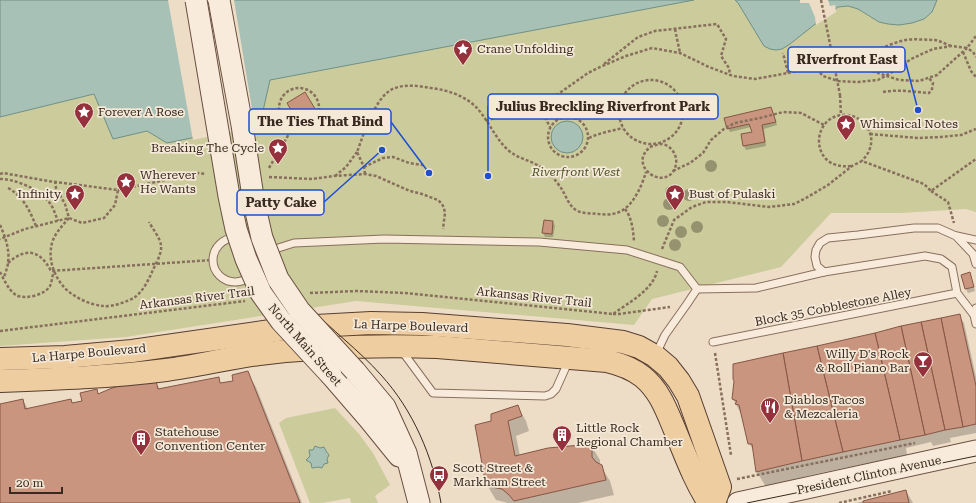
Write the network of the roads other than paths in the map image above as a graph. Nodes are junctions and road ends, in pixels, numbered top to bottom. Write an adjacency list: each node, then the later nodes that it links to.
1 (196, 0): 19 (main road, North Main Street, bridge)
2 (219, 0): 19 (main road, North Main Street, bridge)
3 (956, 236): 4 (lane); 6 (lane); 7 (lane)
4 (976, 240)
5 (256, 255): 5 (lane); 8 (lane)
6 (976, 264)
7 (824, 272): 8 (lane); 9 (lane)
8 (697, 289): 14 (lane)
9 (957, 293): 10 (lane); 12 (lane, Block 35 Cobblestone Alley)
10 (975, 311): 11 (lane)
11 (976, 324)
12 (713, 342)
13 (398, 346): 15 (main road, La Harpe Boulevard); 15 (lane); 17 (main road, La Harpe Boulevard)
14 (655, 356): 16 (main road, La Harpe Boulevard); 22 (main road, La Harpe Boulevard)
15 (570, 358): 21 (main road, La Harpe Boulevard)
16 (0, 359)
17 (0, 381)
18 (976, 451): 23 (main road, President Clinton Avenue)
19 (414, 483): 20 (main road, North Main Street)
20 (419, 503)
21 (709, 503)
22 (714, 503)
23 (738, 503)

